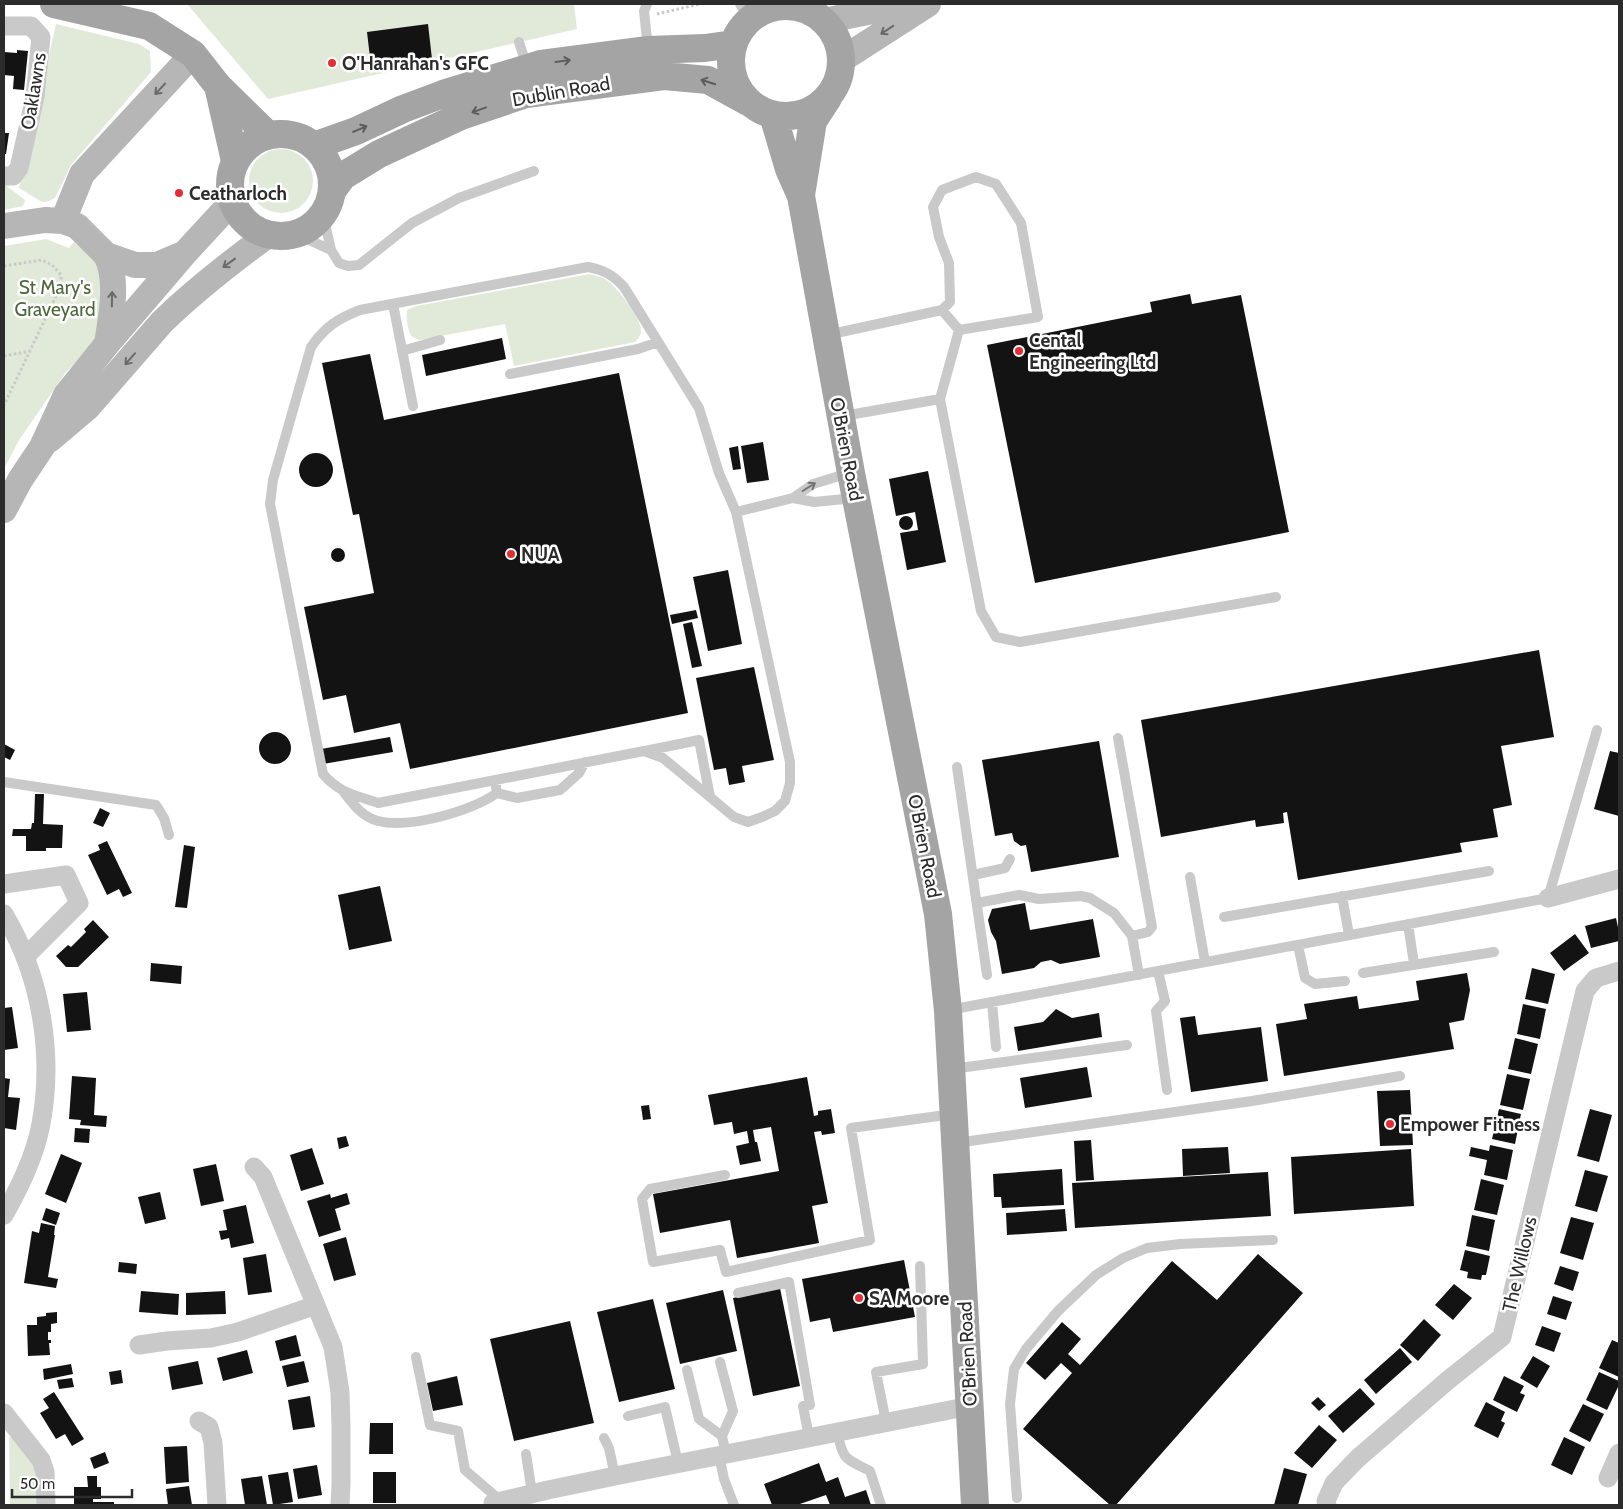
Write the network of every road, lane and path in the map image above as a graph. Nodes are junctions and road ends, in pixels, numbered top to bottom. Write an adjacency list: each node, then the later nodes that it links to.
1 (54, 4): 14 (main road)
2 (647, 4): 8 (lane)
3 (700, 4): 8 (path)
4 (906, 4): 9 (main road)
5 (928, 4): 15 (main road, one-way to 15)
6 (792, 5): 7 (main road); 9 (main road)
7 (745, 12): 12 (main road)
8 (644, 17): 13 (lane)
9 (824, 21): 15 (main road)
10 (4, 26): 25 (street, Oaklawns)
11 (519, 42): 16 (lane)
12 (733, 44): 13 (main road, Dublin Road); 19 (main road)
13 (648, 50): 16 (main road, Dublin Road, one-way to 13)
14 (192, 54): 17 (main road); 29 (main road, one-way to 29)
15 (841, 60): 18 (main road)
16 (528, 68): 22 (main road, Dublin Road, one-way to 16)
17 (218, 86): 21 (main road); 23 (main road)
18 (830, 94): 20 (main road); 26 (main road, O'Brien Road)
19 (748, 102): 20 (main road); 28 (main road, Dublin Road, one-way to 28)
20 (773, 115): 26 (main road, O'Brien Road)
21 (268, 135): 22 (main road); 23 (main road)
22 (314, 146): 28 (main road)
23 (235, 161): 27 (main road)
24 (534, 171): 33 (lane)
25 (4, 176)
26 (801, 196): 42 (main road, O'Brien Road)
27 (232, 202): 31 (main road); 34 (main road)
28 (327, 203): 32 (main road); 33 (lane)
29 (63, 221): 30 (main road); 35 (main road)
30 (4, 226)
31 (268, 234): 32 (main road); 39 (main road, one-way to 39)
32 (296, 234): 33 (lane)
33 (331, 250)
34 (184, 254): 35 (main road); 37 (main road)
35 (108, 259): 37 (main road); 45 (main road, one-way to 35)
36 (4, 266): 46 (path)
37 (153, 291): 39 (main road); 45 (main road)
38 (393, 304): 44 (lane); 47 (lane); 67 (lane)
39 (175, 310): 54 (main road, one-way to 54)
40 (942, 310): 41 (lane); 41 (lane); 42 (lane)
41 (959, 330): 50 (lane)
42 (826, 335): 53 (main road, O'Brien Road)
43 (440, 340): 47 (lane)
44 (658, 342): 49 (lane); 58 (lane)
45 (107, 344): 54 (main road)
46 (30, 351): 48 (path); 51 (path)
47 (402, 351): 52 (lane)
48 (4, 356)
49 (510, 374)
50 (940, 399): 53 (lane); 59 (lane)
51 (4, 405)
52 (413, 406)
53 (841, 416): 55 (main road, O'Brien Road)
54 (42, 447): 57 (main road)
55 (854, 485): 56 (lane); 56 (lane, one-way to 55); 97 (main road, O'Brien Road)
56 (793, 498): 58 (lane)
57 (4, 510)
58 (736, 512): 69 (lane)
59 (1276, 598)
60 (1597, 730): 78 (lane)
61 (1118, 738): 83 (lane)
62 (644, 751): 63 (lane); 69 (lane); 69 (lane)
63 (586, 762): 65 (lane); 68 (lane)
64 (957, 767): 73 (lane)
65 (495, 780): 67 (lane); 68 (lane)
66 (4, 782): 70 (lane)
67 (344, 791): 68 (lane)
68 (497, 793)
69 (710, 797)
70 (169, 835)
71 (1010, 859): 73 (lane)
72 (1489, 871): 77 (lane)
73 (973, 875): 79 (lane)
74 (1190, 876): 88 (lane)
75 (1619, 879): 78 (street)
76 (4, 884): 87 (street)
77 (1342, 896): 81 (lane); 84 (lane)
78 (1548, 898): 82 (lane)
79 (977, 903): 83 (lane); 93 (lane)
80 (4, 914): 87 (street)
81 (1224, 917)
82 (1408, 924): 84 (lane); 89 (lane)
83 (1132, 936): 94 (lane)
84 (1349, 936): 85 (lane)
85 (1298, 945): 88 (lane); 95 (lane)
86 (1494, 952): 89 (lane)
87 (25, 957): 107 (street)
88 (1205, 962): 90 (lane)
89 (1414, 964): 92 (lane)
90 (1158, 971): 94 (lane); 102 (lane)
91 (1619, 971): 139 (street, The Willows)
92 (1363, 973)
93 (987, 975)
94 (1139, 975): 96 (lane)
95 (1345, 980)
96 (992, 1002): 97 (lane); 99 (lane)
97 (948, 1010): 100 (main road, O'Brien Road)
98 (1127, 1045): 100 (lane)
99 (996, 1047)
100 (951, 1069): 103 (main road, O'Brien Road)
101 (1400, 1076): 104 (lane)
102 (1166, 1090)
103 (954, 1114): 104 (main road, O'Brien Road); 106 (lane)
104 (955, 1143): 116 (main road, O'Brien Road)
105 (254, 1167): 111 (street)
106 (725, 1175)
107 (4, 1215)
108 (1273, 1240): 131 (lane)
109 (920, 1266): 120 (lane)
110 (738, 1293): 122 (lane)
111 (316, 1305): 112 (street); 135 (street)
112 (139, 1345)
113 (416, 1357): 132 (lane)
114 (720, 1362): 124 (lane)
115 (687, 1370): 124 (lane)
116 (970, 1406): 120 (street); 138 (main road, O'Brien Road)
117 (4, 1413): 133 (street)
118 (628, 1416): 127 (lane)
119 (199, 1421): 134 (street)
120 (886, 1422): 121 (street)
121 (837, 1431): 122 (street); 137 (lane)
122 (809, 1437): 124 (street)
123 (604, 1438): 128 (lane)
124 (722, 1448): 127 (street); 136 (lane)
125 (1619, 1453): 129 (street)
126 (526, 1454): 130 (lane)
127 (678, 1463): 128 (street)
128 (615, 1476): 130 (street)
129 (1608, 1478)
130 (532, 1493): 132 (street)
131 (1017, 1498)
132 (495, 1503)
133 (46, 1505)
134 (217, 1505)
135 (340, 1505)
136 (734, 1505)
137 (881, 1505)
138 (975, 1505)
139 (1327, 1505)

